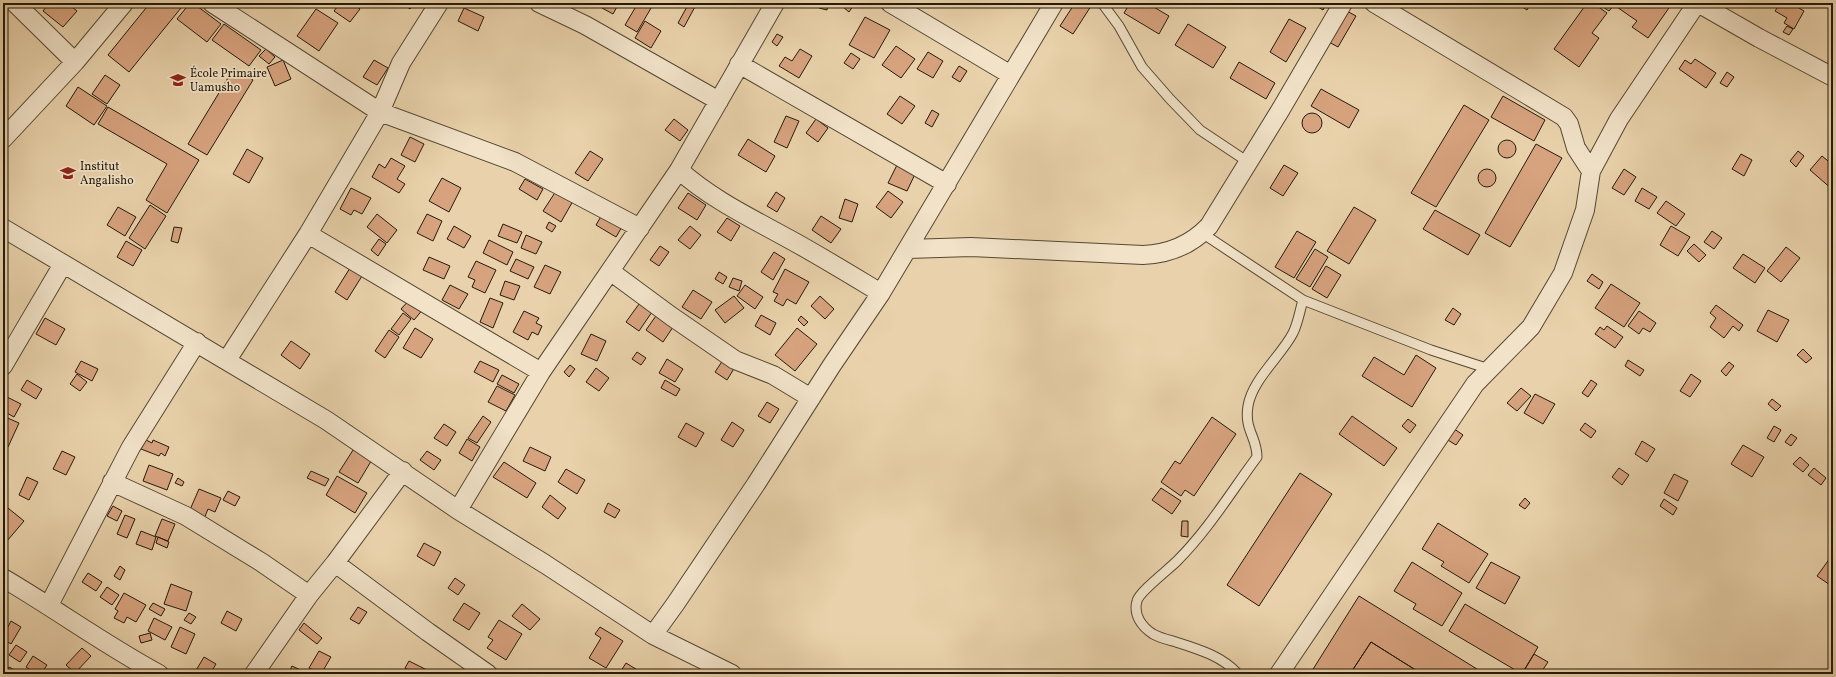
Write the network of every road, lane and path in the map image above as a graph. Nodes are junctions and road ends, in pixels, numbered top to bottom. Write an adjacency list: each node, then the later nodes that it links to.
1 (15, 3): 13 (street)
2 (124, 3): 13 (street)
3 (212, 3): 18 (street)
4 (439, 3): 18 (street)
5 (539, 3): 17 (street)
6 (775, 3): 14 (street)
7 (890, 3): 15 (street)
8 (1054, 3): 15 (street)
9 (1102, 3): 20 (lane)
10 (1343, 3): 20 (street)
11 (1374, 3): 22 (street)
12 (1698, 3): 16 (street); 22 (street)
13 (75, 62): 19 (street)
14 (739, 64): 17 (street); 23 (street)
15 (1011, 75): 23 (street)
16 (1833, 77)
17 (719, 101): 21 (street)
18 (380, 112): 25 (street); 27 (street)
19 (3, 139)
20 (1248, 162): 26 (street)
21 (679, 170): 25 (street); 31 (street)
22 (1591, 171): 36 (street)
23 (947, 184): 28 (street)
24 (3, 228): 29 (street)
25 (640, 228): 30 (street)
26 (1202, 233): 28 (street); 32 (lane)
27 (308, 234): 34 (street); 37 (street)
28 (908, 249): 31 (street)
29 (63, 264): 33 (street); 35 (street)
30 (610, 271): 37 (street); 38 (street)
31 (881, 293): 38 (street)
32 (1303, 300): 36 (lane); 51 (lane)
33 (197, 342): 34 (street); 40 (street)
34 (227, 360): 39 (street)
35 (3, 366)
36 (1489, 369): 52 (street)
37 (541, 372): 41 (street)
38 (811, 398): 46 (street)
39 (403, 471): 41 (street); 42 (street)
40 (112, 482): 44 (street); 45 (street)
41 (458, 510): 46 (street)
42 (335, 563): 44 (street); 49 (street)
43 (3, 578): 45 (street)
44 (309, 595): 48 (street)
45 (49, 605): 47 (street)
46 (653, 635): 50 (street)
47 (159, 674)
48 (254, 674)
49 (488, 674)
50 (732, 674)
51 (1238, 674)
52 (1278, 674)

